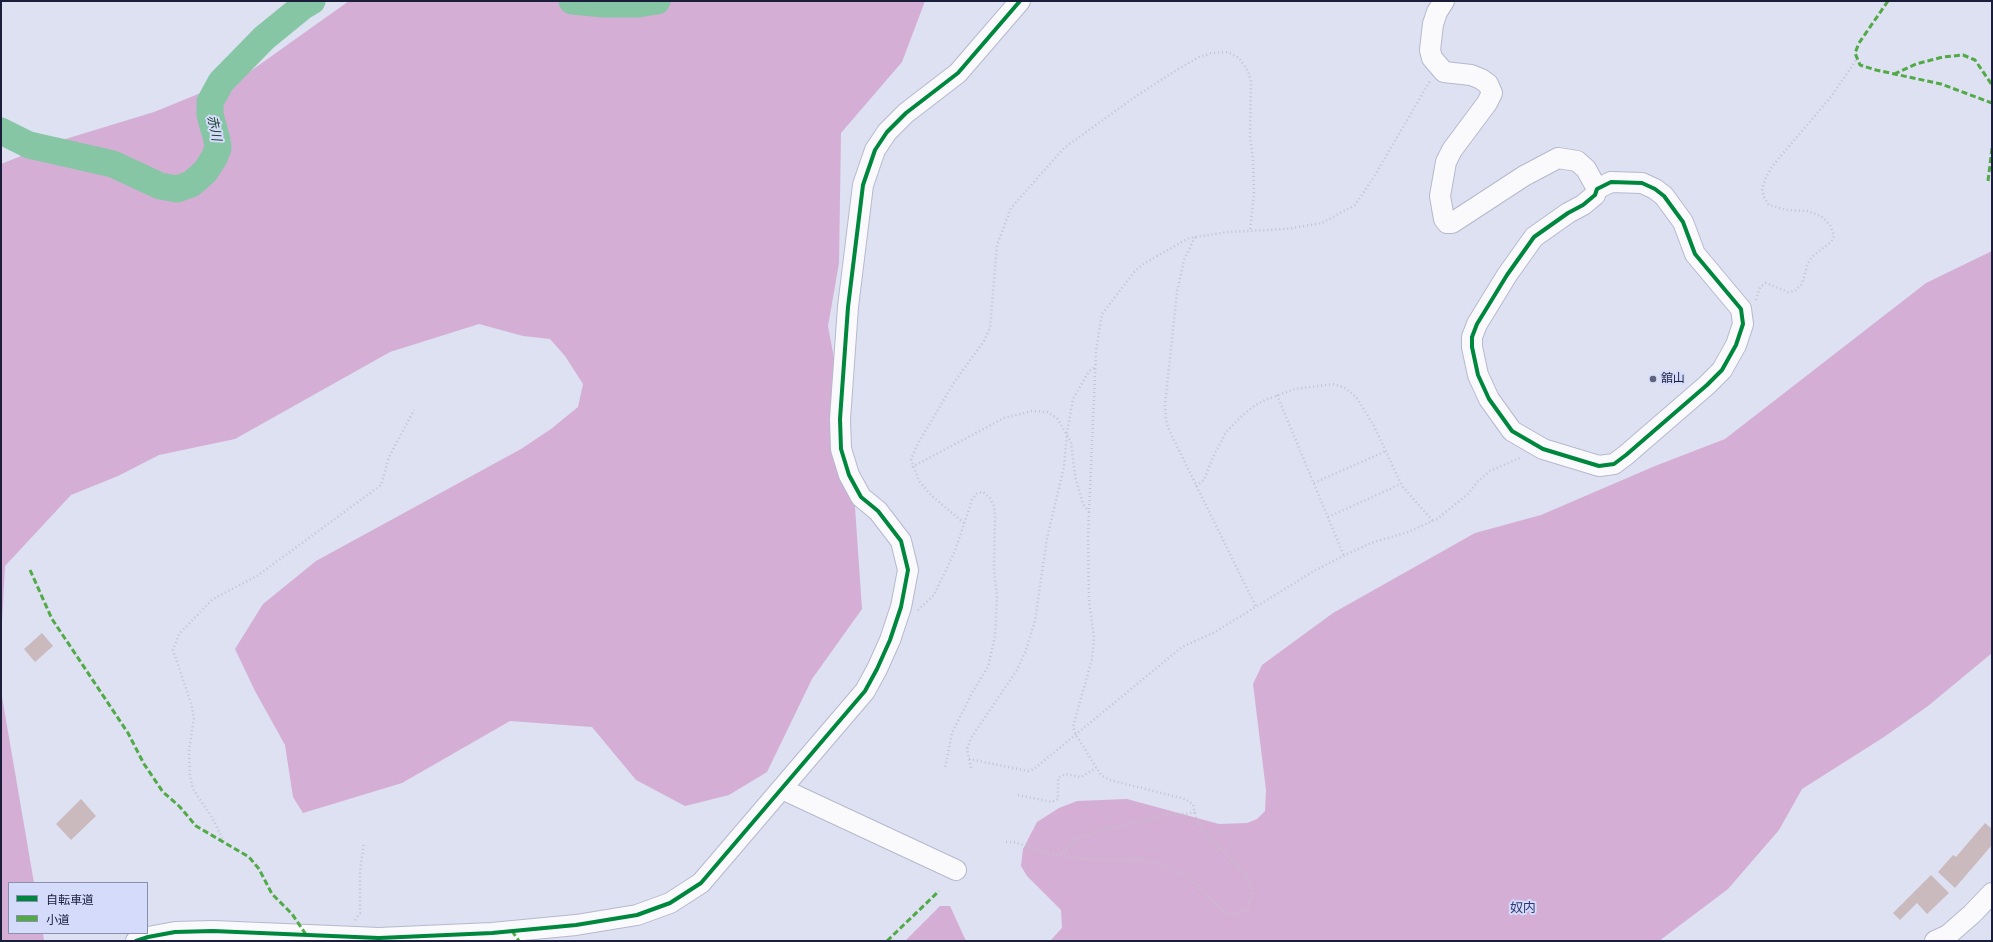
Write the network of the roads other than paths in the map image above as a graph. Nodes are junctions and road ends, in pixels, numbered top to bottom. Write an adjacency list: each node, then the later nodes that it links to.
1 (1020, 1): 4 (street)
2 (1444, 1): 3 (street)
3 (1597, 189): 3 (street)
4 (782, 789): 5 (street); 7 (street)
5 (956, 870)
6 (1992, 893): 8 (street)
7 (136, 941)
8 (1935, 941)

